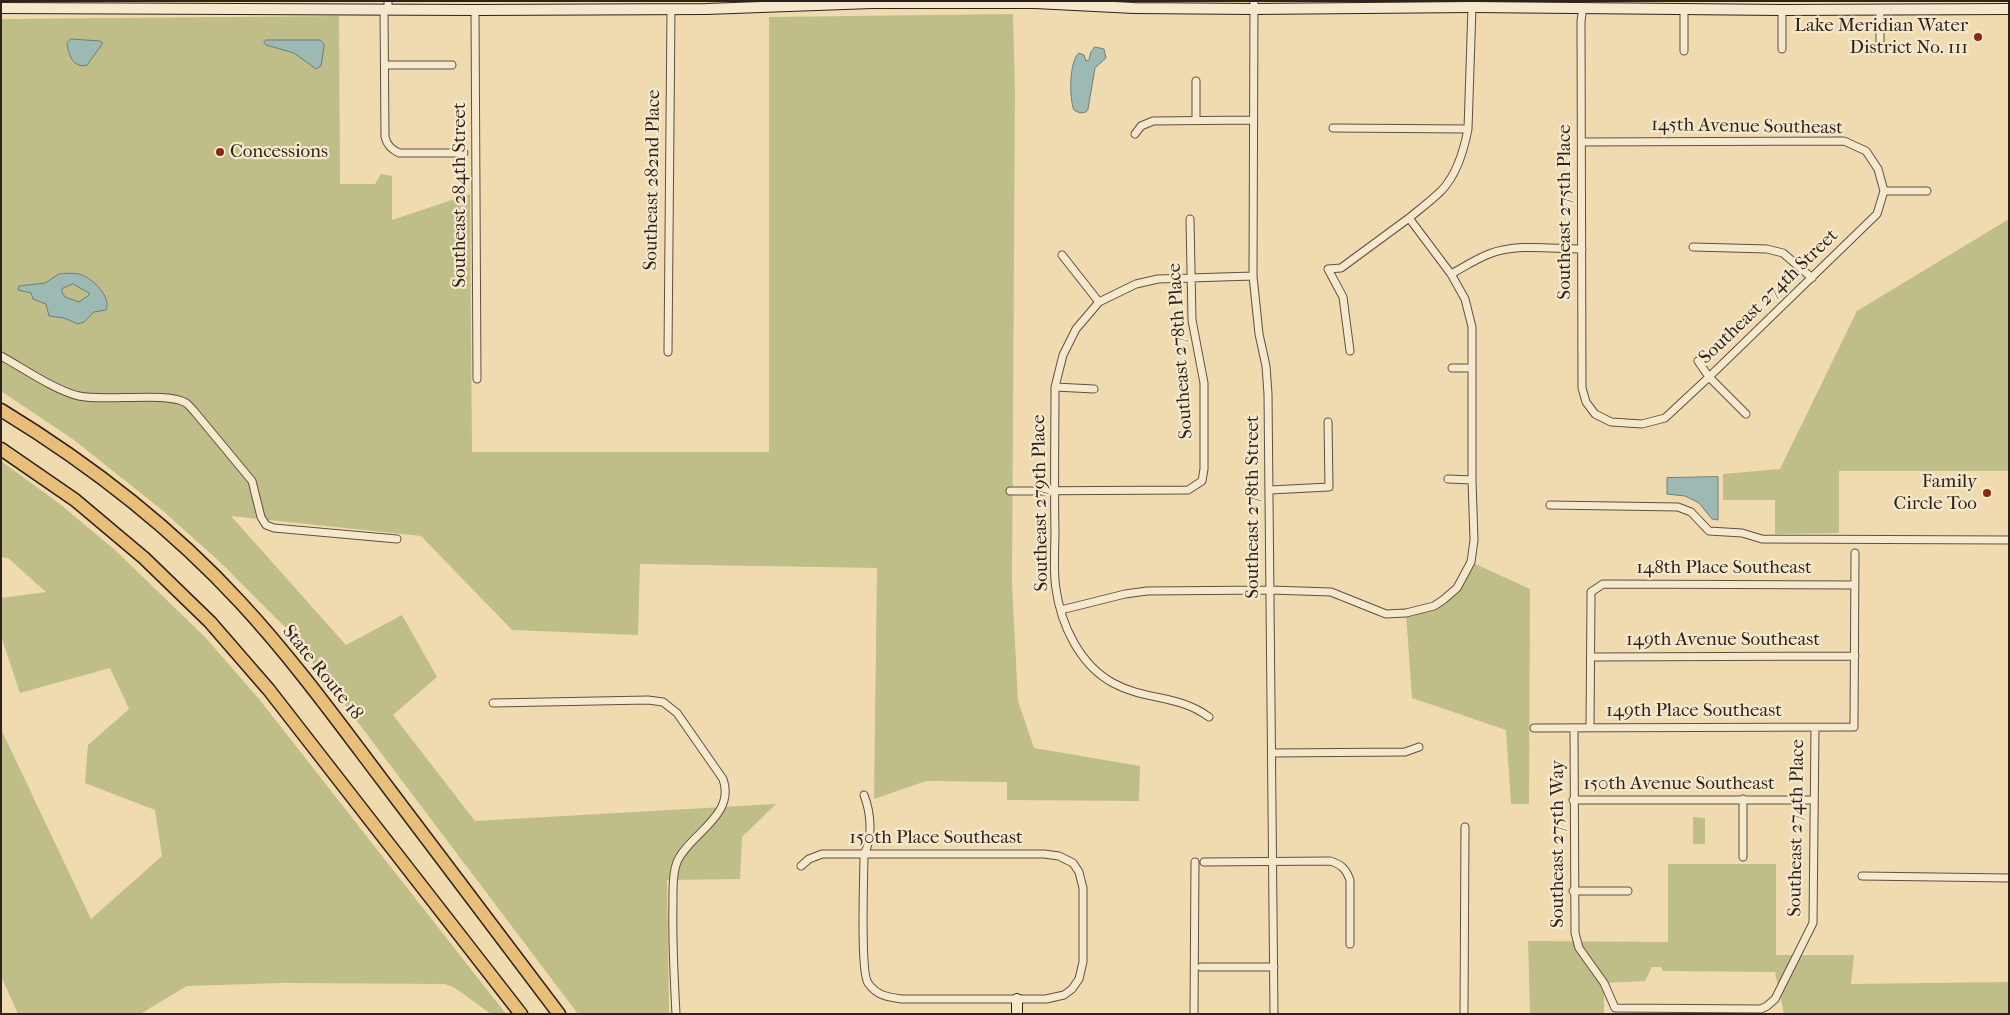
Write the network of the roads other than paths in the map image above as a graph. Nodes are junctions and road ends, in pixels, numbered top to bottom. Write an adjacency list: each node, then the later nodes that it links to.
1 (80, 5): 2 (street); 10 (street)
2 (267, 5): 7 (street)
3 (521, 5): 11 (street); 14 (street)
4 (705, 5): 5 (street); 11 (street)
5 (1134, 5): 6 (street)
6 (1254, 5): 8 (street); 24 (street, Southeast 278th Street)
7 (387, 7): 14 (street); 21 (street)
8 (1472, 7): 9 (street); 26 (street)
9 (1583, 7): 12 (street); 28 (street, Southeast 275th Place)
10 (1, 8)
11 (671, 9): 43 (street, Southeast 282nd Place)
12 (1684, 9): 15 (street); 19 (street)
13 (2009, 9): 16 (street)
14 (475, 10): 49 (street, Southeast 284th Street)
15 (1782, 10): 16 (street); 17 (street)
16 (1880, 10): 18 (street)
17 (1782, 49)
18 (1880, 50)
19 (1684, 51)
20 (452, 65): 21 (street)
21 (384, 66): 29 (street)
22 (1196, 81): 23 (street)
23 (1196, 120): 24 (street); 27 (street)
24 (1252, 120): 38 (street, Southeast 278th Street)
25 (1333, 128): 26 (street)
26 (1468, 130): 32 (street)
27 (1135, 134)
28 (1582, 142): 30 (street, 145th Avenue Southeast); 35 (street, Southeast 275th Place)
29 (464, 153)
30 (1884, 191): 31 (street); 40 (street, Southeast 274th Street)
31 (1927, 191)
32 (1409, 218): 37 (street); 42 (street)
33 (1190, 219): 39 (street, Southeast 278th Place)
34 (1693, 247): 40 (street)
35 (1582, 249): 37 (street); 54 (street, Southeast 275th Place)
36 (1062, 255): 41 (street)
37 (1452, 274): 47 (street)
38 (1253, 276): 39 (street); 60 (street, Southeast 278th Street)
39 (1190, 278): 41 (street); 59 (street, Southeast 278th Place)
40 (1812, 278): 48 (street, Southeast 274th Street)
41 (1099, 302): 50 (street, Southeast 279th Place)
42 (1350, 351)
43 (668, 352)
44 (1, 356): 63 (street)
45 (1698, 361): 48 (street)
46 (1452, 368): 47 (street)
47 (1472, 368): 58 (street)
48 (1709, 378): 53 (street); 54 (street, Southeast 274th Street)
49 (476, 379)
50 (1056, 387): 51 (street); 59 (street, Southeast 279th Place)
51 (1094, 389)
52 (1, 410): 101 (highway, State Route 18)
53 (1746, 414)
54 (1665, 418)
55 (1328, 422): 60 (street)
56 (1, 449): 100 (highway)
57 (1448, 479): 58 (street)
58 (1472, 480): 67 (street)
59 (1054, 490): 61 (street); 68 (street, Southeast 279th Place)
60 (1270, 490): 67 (street, Southeast 278th Street)
61 (1010, 491)
62 (1550, 505): 64 (street)
63 (397, 538)
64 (2009, 540)
65 (1855, 552): 66 (street)
66 (1855, 585): 69 (street); 70 (street, 148th Place Southeast)
67 (1270, 590): 68 (street); 78 (street, Southeast 278th Street)
68 (1061, 610): 72 (street, Southeast 279th Place)
69 (1855, 656): 70 (street, 149th Avenue Southeast); 76 (street, 149th Place Southeast)
70 (1591, 657): 75 (street)
71 (493, 702): 102 (street)
72 (1208, 717)
73 (1534, 728): 74 (street, 149th Place Southeast)
74 (1574, 728): 75 (street, 149th Place Southeast); 80 (street, Southeast 275th Way)
75 (1590, 728): 76 (street, 149th Place Southeast)
76 (1815, 728): 82 (street, Southeast 274th Place)
77 (1419, 747): 78 (street)
78 (1272, 753): 86 (street, Southeast 278th Street)
79 (864, 796): 84 (street)
80 (1573, 800): 81 (street, 150th Avenue Southeast); 92 (street, Southeast 275th Way)
81 (1743, 800): 82 (street, 150th Avenue Southeast); 85 (street)
82 (1814, 800): 99 (street, Southeast 274th Place)
83 (1465, 827): 106 (street)
84 (864, 854): 89 (street, 150th Place Southeast); 97 (street); 97 (street, 150th Place Southeast)
85 (1743, 856)
86 (1273, 861): 88 (street); 94 (street); 96 (street, Southeast 278th Street)
87 (1195, 862): 104 (street)
88 (1204, 862)
89 (801, 866)
90 (1862, 876): 91 (street)
91 (2009, 878)
92 (1573, 891): 93 (street); 98 (street, Southeast 275th Way)
93 (1628, 891)
94 (1350, 944)
95 (1201, 967): 96 (street)
96 (1274, 967): 105 (street, Southeast 278th Street)
97 (1017, 999): 103 (street)
98 (1665, 1012): 99 (street)
99 (1678, 1012)
100 (521, 1014)
101 (559, 1014)
102 (676, 1014)
103 (1017, 1014)
104 (1194, 1014)
105 (1274, 1014)
106 (1464, 1014)

